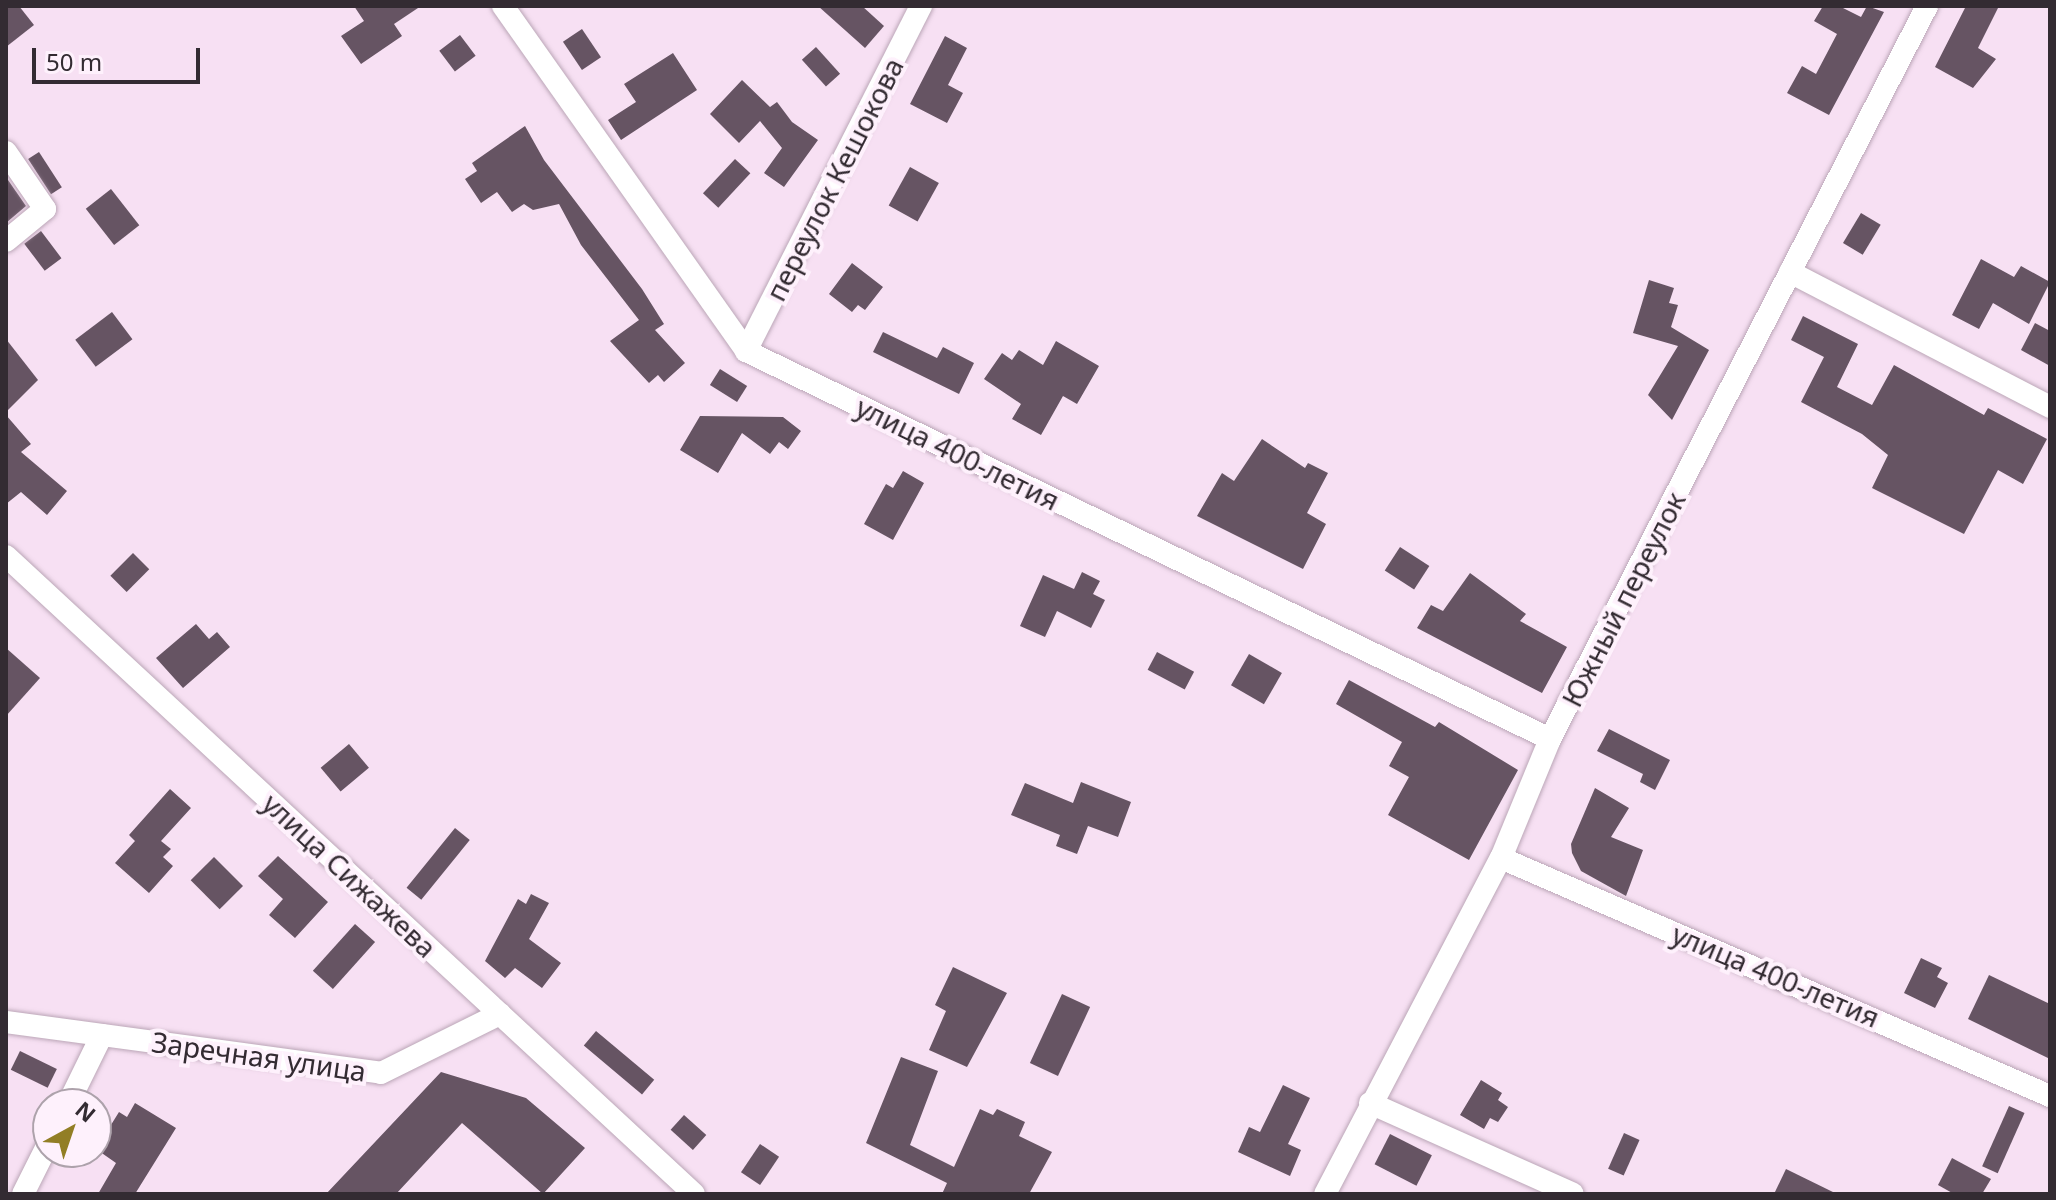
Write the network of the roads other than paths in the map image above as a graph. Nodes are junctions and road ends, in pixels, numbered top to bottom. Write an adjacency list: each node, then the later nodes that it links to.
1 (503, 6): 7 (street, улица 400-летия)
2 (921, 6): 7 (street, переулок Кешокова)
3 (1927, 6): 6 (street, Южный переулок)
4 (6, 152): 5 (street)
5 (6, 241)
6 (1790, 272): 8 (street); 10 (street, Южный переулок)
7 (746, 351): 10 (street, улица 400-летия)
8 (2050, 407)
9 (6, 556): 12 (street, улица Сижажева)
10 (1550, 739): 11 (street, Южный переулок)
11 (1501, 858): 16 (street, улица 400-летия); 17 (street, Южный переулок)
12 (500, 1014): 14 (street, Заречная улица); 20 (street, улица Сижажева)
13 (6, 1022): 14 (street, Заречная улица)
14 (102, 1035): 15 (street)
15 (76, 1088)
16 (2050, 1096)
17 (1370, 1103): 21 (street, Южный переулок); 22 (street)
18 (36, 1168): 19 (street)
19 (23, 1194)
20 (694, 1194)
21 (1325, 1194)
22 (1573, 1194)

